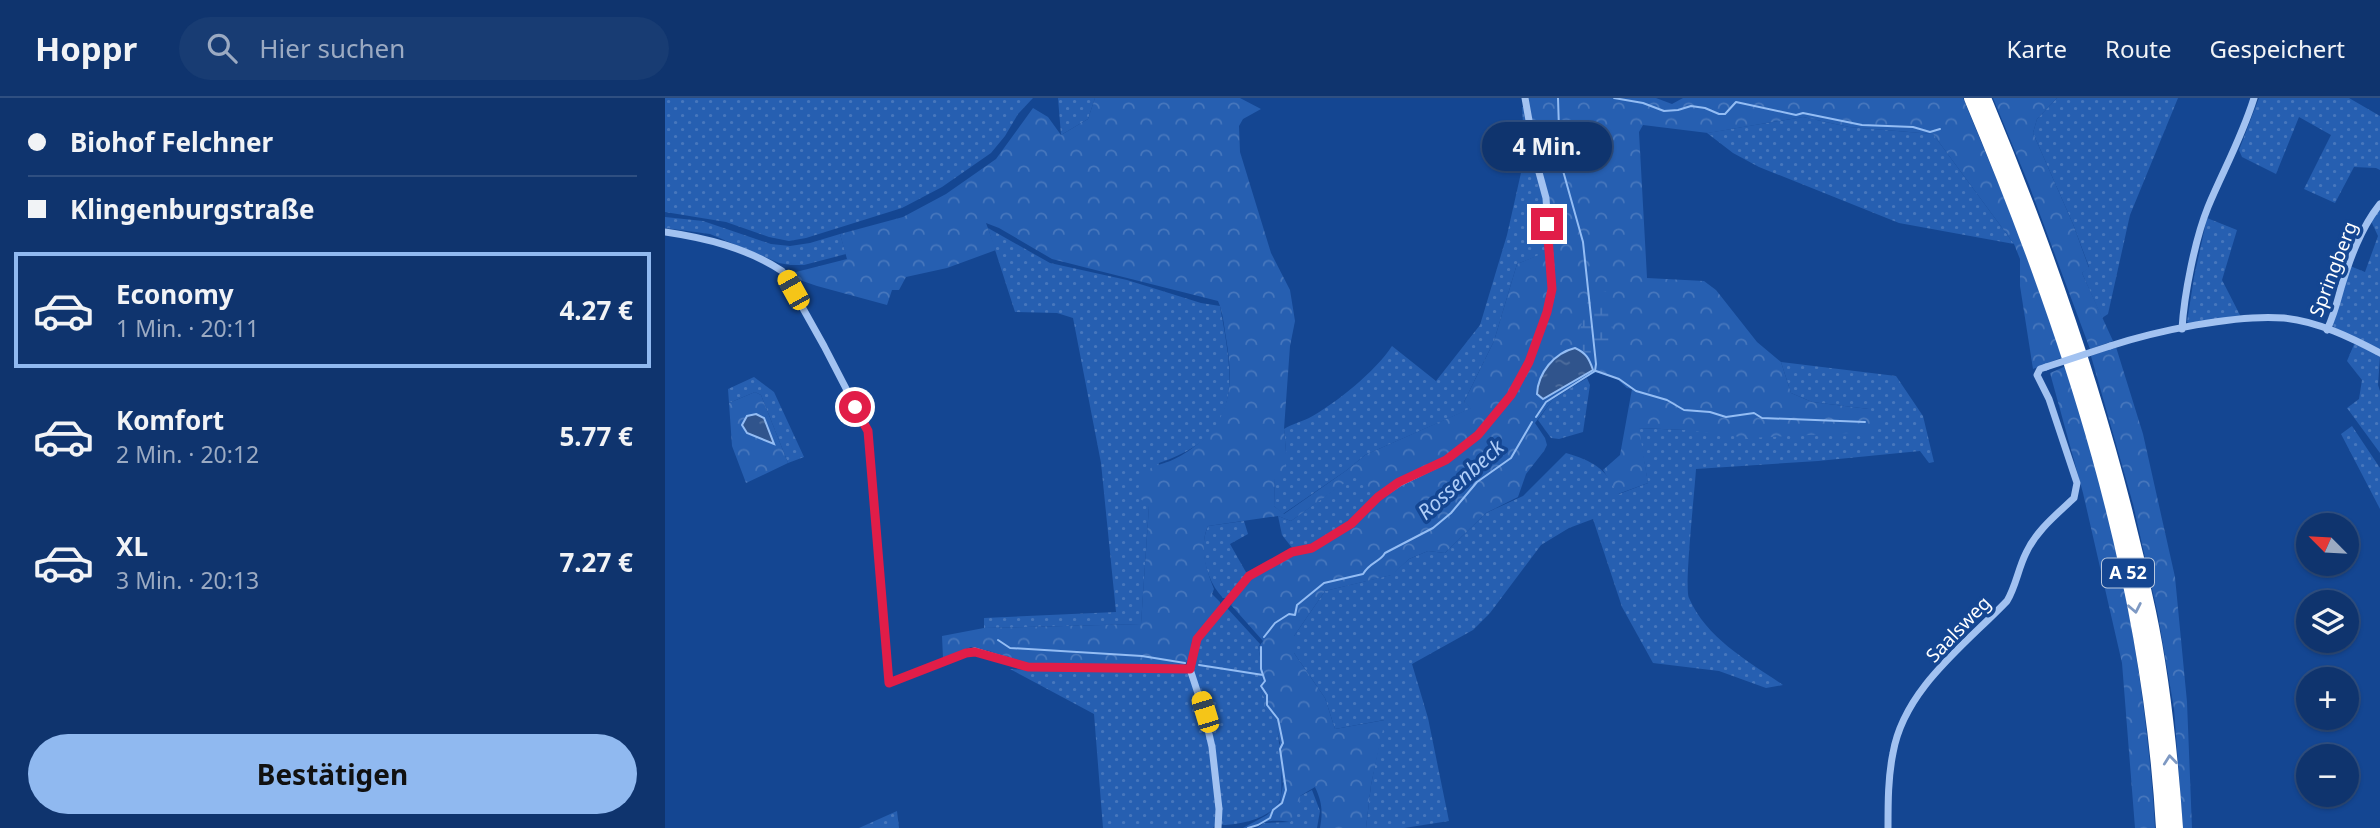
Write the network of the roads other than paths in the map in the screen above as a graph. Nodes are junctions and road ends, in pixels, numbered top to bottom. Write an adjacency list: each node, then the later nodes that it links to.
1 (1525, 98): 10 (street)
2 (1971, 98): 13 (highway, A 52, one-way to 13)
3 (1984, 98): 14 (highway, A 52, one-way to 3)
4 (2254, 98): 7 (street)
5 (2380, 204): 8 (street, Springberg)
6 (665, 232): 10 (street)
7 (2183, 329): 8 (street, Springberg); 12 (street, Saalsweg, bridge)
8 (2327, 330): 9 (street)
9 (2380, 353)
10 (1190, 669): 11 (street)
11 (1218, 828)
12 (1888, 828)
13 (2163, 828)
14 (2176, 828)

